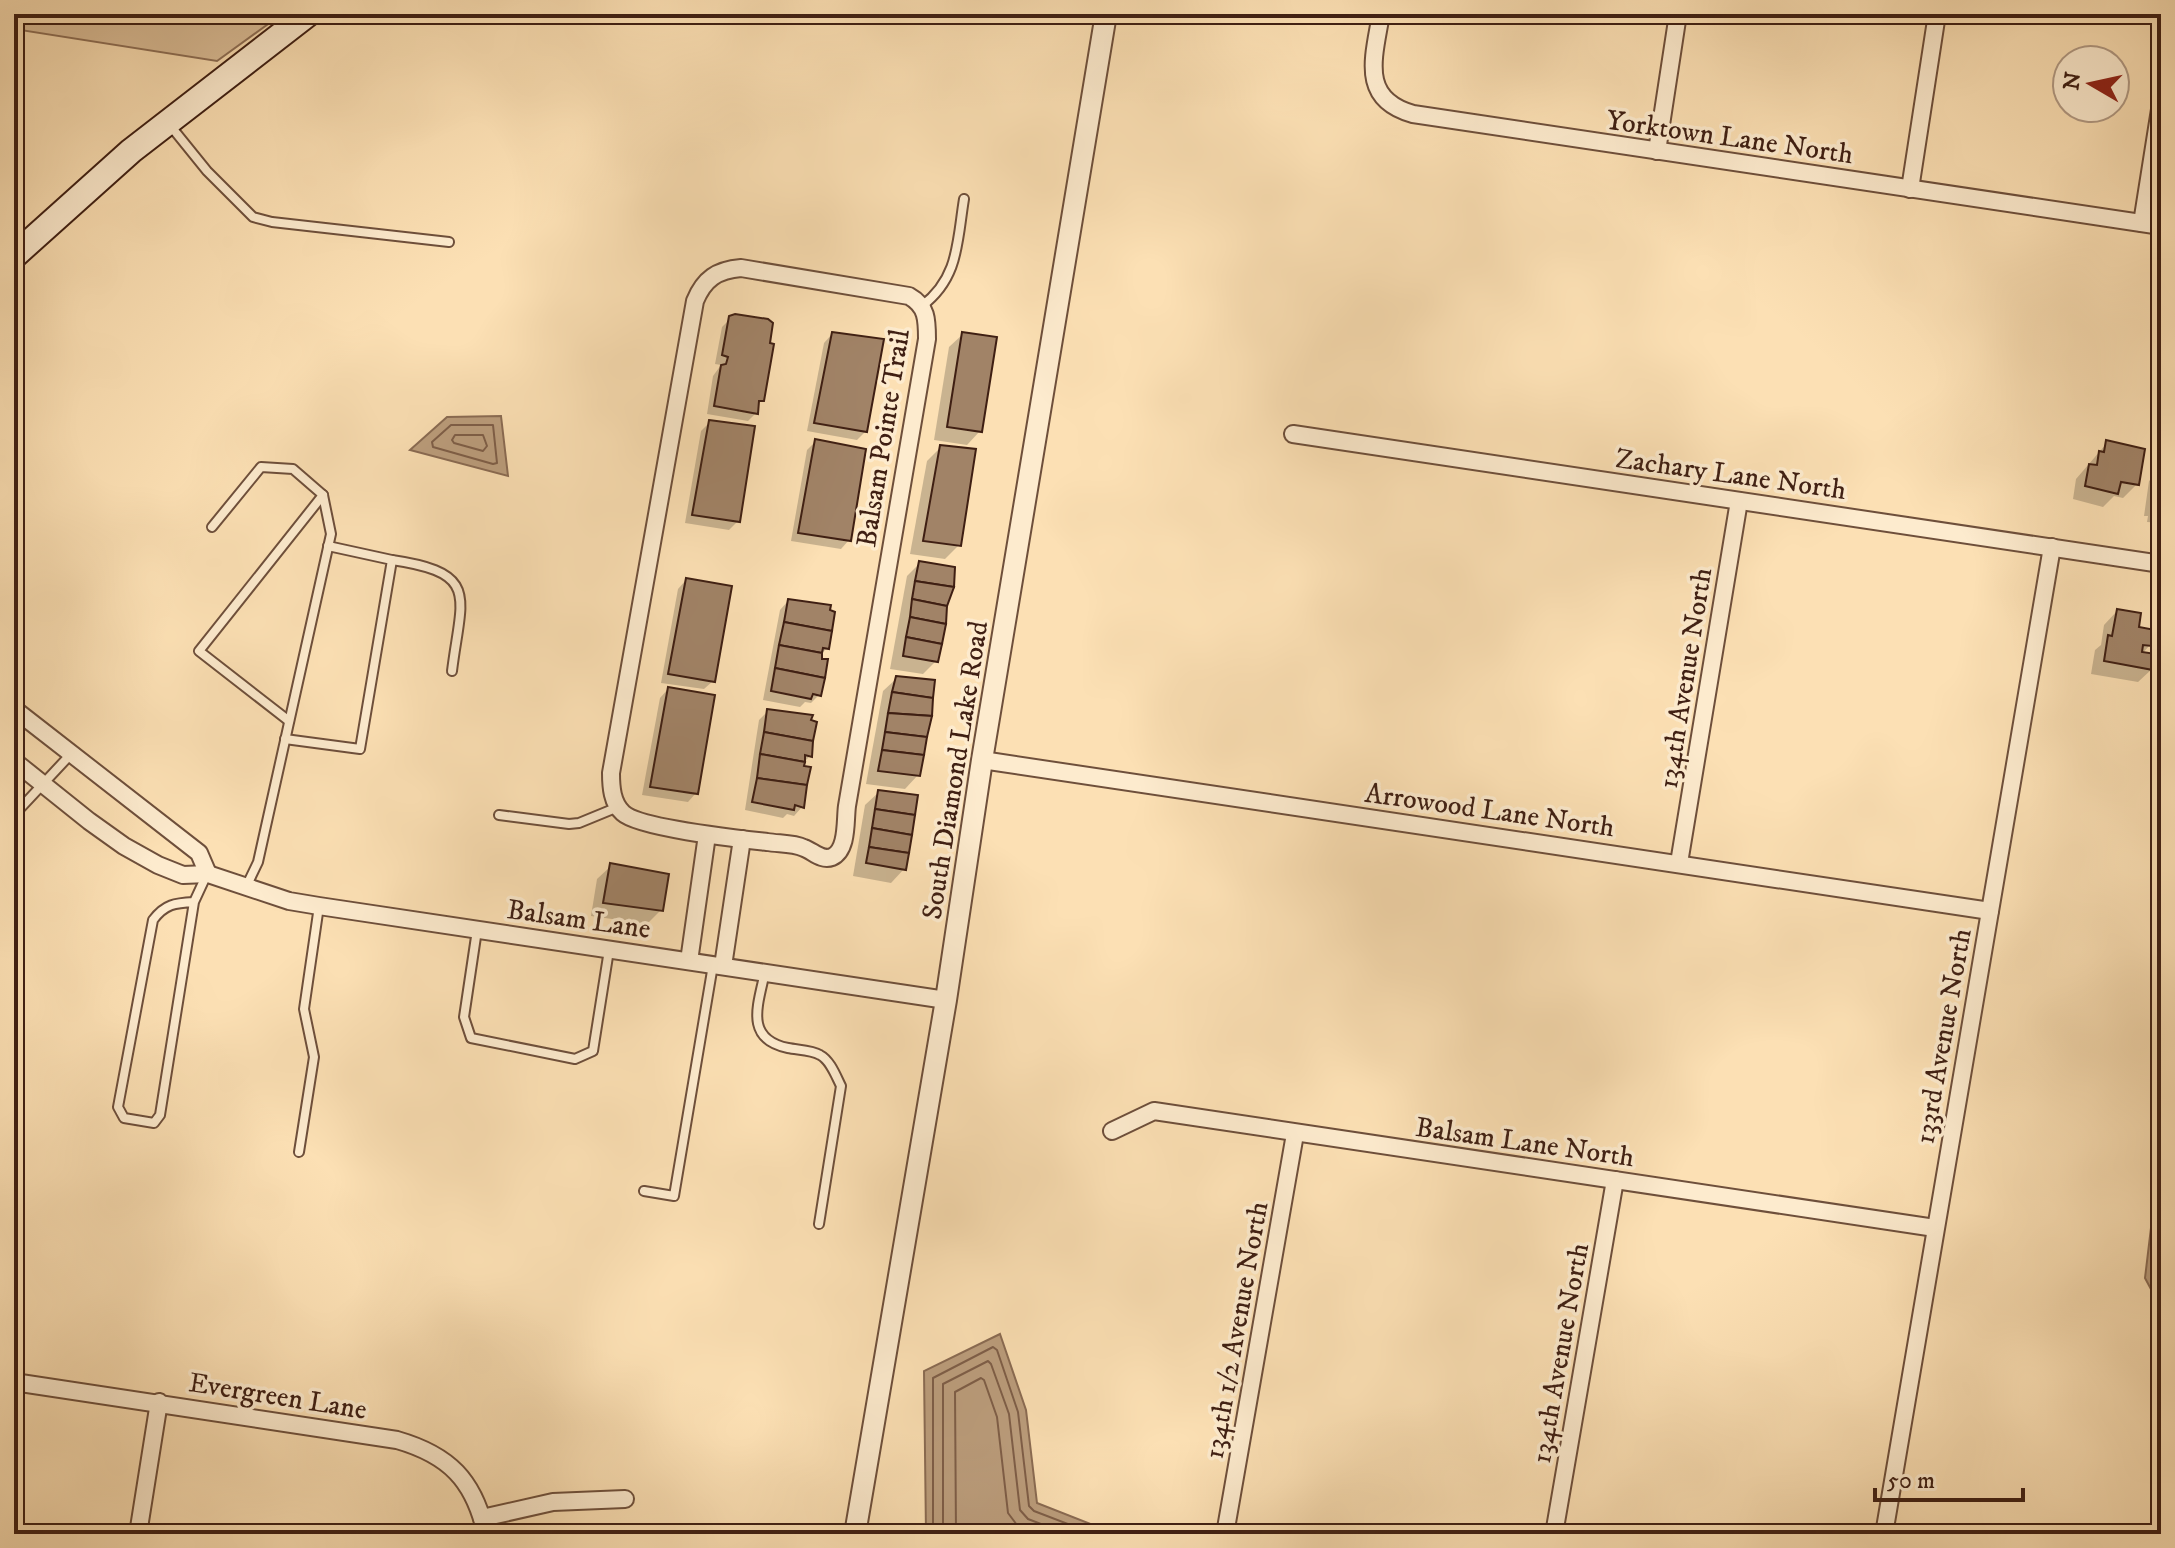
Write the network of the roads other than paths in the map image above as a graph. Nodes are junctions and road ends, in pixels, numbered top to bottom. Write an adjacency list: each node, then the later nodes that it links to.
1 (308, 14): 7 (main road)
2 (1106, 14): 29 (street, South Diamond Lake Road)
3 (1381, 14): 8 (street, Yorktown Lane North)
4 (1678, 14): 8 (street)
5 (1937, 14): 9 (street)
6 (2161, 103): 11 (street)
7 (167, 122): 13 (lane); 14 (main road)
8 (1657, 151): 9 (street, Yorktown Lane North)
9 (1910, 189): 11 (street, Yorktown Lane North)
10 (964, 199): 15 (lane)
11 (2142, 223): 12 (street, Yorktown Lane North)
12 (2161, 226)
13 (449, 242)
14 (14, 256)
15 (922, 306): 32 (street, Balsam Pointe Trail); 36 (street, Balsam Pointe Trail)
16 (1293, 434): 18 (street, Zachary Lane North)
17 (323, 495): 19 (lane); 20 (lane); 26 (lane)
18 (1739, 501): 21 (street, Zachary Lane North); 37 (street, 134th Avenue North)
19 (212, 527)
20 (328, 546): 22 (lane); 26 (lane)
21 (2052, 547): 23 (street, Zachary Lane North); 42 (street, 133rd Avenue North)
22 (392, 560): 24 (lane); 27 (lane)
23 (2161, 564)
24 (452, 671)
25 (14, 709): 28 (street)
26 (289, 721): 27 (lane)
27 (285, 739): 39 (lane)
28 (71, 754): 31 (lane); 38 (street)
29 (982, 760): 37 (street, Arrowood Lane North); 48 (street, South Diamond Lake Road)
30 (14, 761): 31 (street, Balsam Lane)
31 (43, 784): 33 (lane); 38 (street, Balsam Lane)
32 (618, 807): 34 (lane); 35 (street, Balsam Pointe Trail)
33 (14, 815)
34 (499, 815)
35 (707, 835): 36 (street, Balsam Pointe Trail); 45 (street)
36 (742, 839): 46 (street)
37 (1679, 863): 42 (street, Arrowood Lane North)
38 (208, 874): 39 (street, Balsam Lane); 40 (lane)
39 (245, 888): 41 (street, Balsam Lane)
40 (194, 902): 40 (lane)
41 (319, 906): 43 (street, Balsam Lane); 51 (lane)
42 (1990, 911): 55 (street, 133rd Avenue North)
43 (477, 930): 44 (street, Balsam Lane); 44 (lane)
44 (609, 948): 45 (street, Balsam Lane)
45 (689, 961): 46 (street, Balsam Lane)
46 (718, 965): 47 (street, Balsam Lane); 53 (lane)
47 (765, 972): 48 (street, Balsam Lane); 54 (lane)
48 (946, 1000): 61 (street, South Diamond Lake Road)
49 (1112, 1131): 50 (street, Balsam Lane North)
50 (1295, 1134): 52 (street, Balsam Lane North); 62 (street, 134th 1/2 Avenue North)
51 (299, 1152)
52 (1615, 1180): 55 (street, Balsam Lane North); 63 (street, 134th Avenue North)
53 (644, 1191)
54 (819, 1224)
55 (1935, 1228): 64 (street, 133rd Avenue North)
56 (14, 1382): 57 (street, Evergreen Lane)
57 (159, 1402): 59 (street, Evergreen Lane); 60 (street)
58 (625, 1499): 59 (street)
59 (484, 1526)
60 (138, 1534)
61 (855, 1534)
62 (1225, 1534)
63 (1554, 1534)
64 (1884, 1534)

